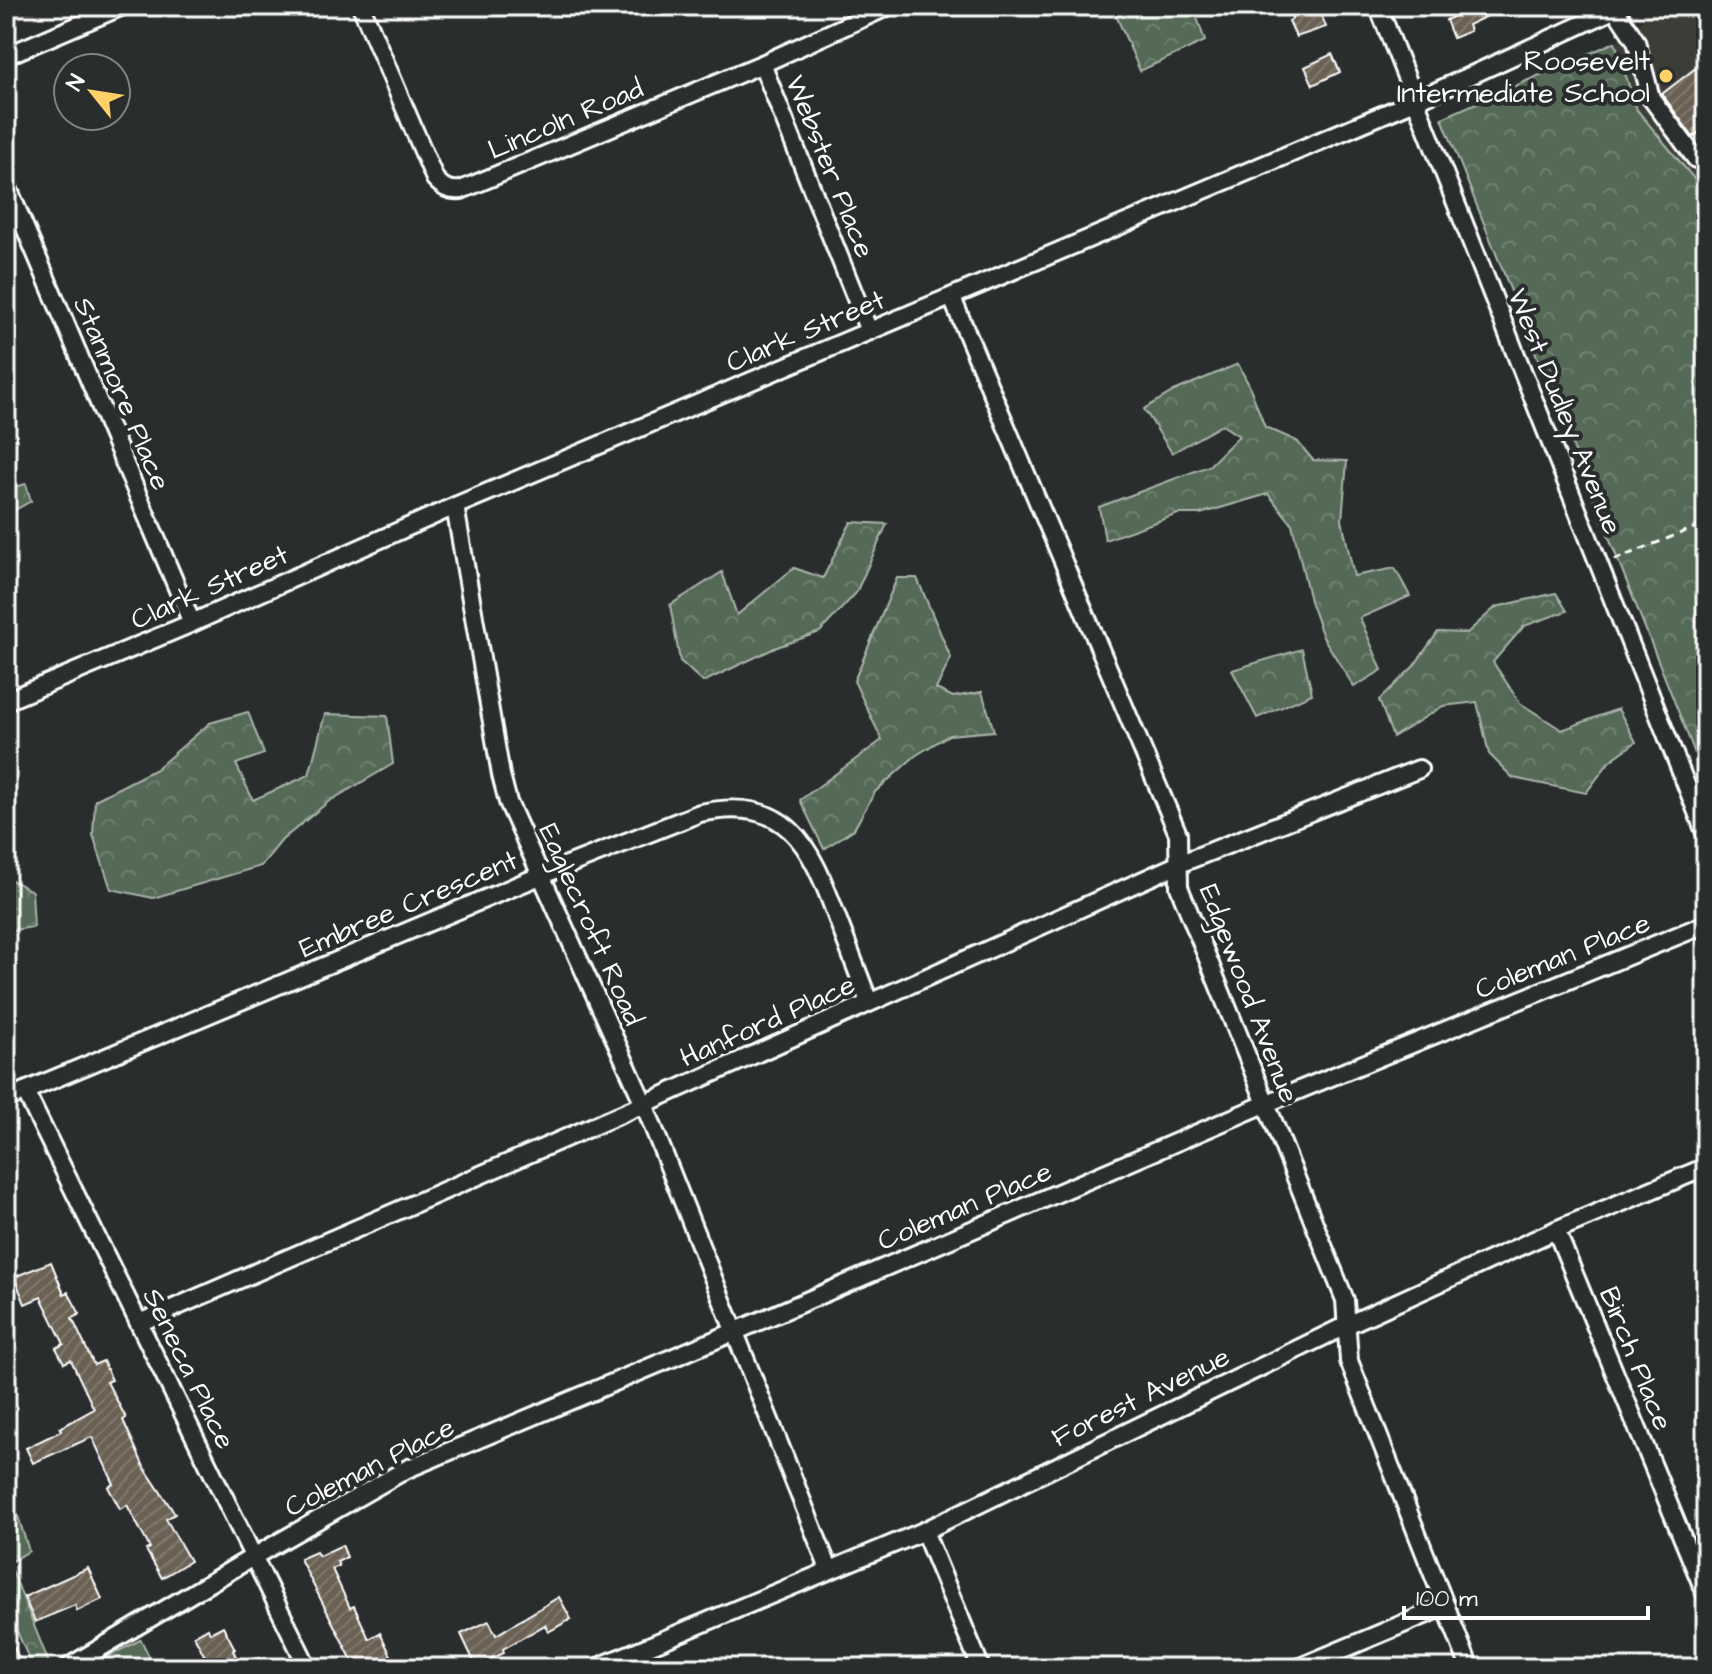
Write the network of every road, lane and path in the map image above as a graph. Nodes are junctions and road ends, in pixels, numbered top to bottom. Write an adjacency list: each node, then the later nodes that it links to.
1 (123, 6): 6 (street)
2 (361, 6): 7 (street, Lincoln Road)
3 (889, 6): 7 (street, Lincoln Road)
4 (1378, 6): 8 (street, West Dudley Avenue)
5 (1619, 8): 8 (street, Clark Street); 9 (street)
6 (6, 56)
7 (762, 64): 12 (street, Webster Place)
8 (1415, 101): 11 (street, Clark Street); 15 (street, West Dudley Avenue)
9 (1696, 159)
10 (6, 183): 16 (street, Stanmore Place)
11 (952, 298): 12 (street, Clark Street); 20 (street, Edgewood Avenue)
12 (869, 331): 13 (street, Clark Street)
13 (455, 506): 16 (street, Clark Street); 21 (street, Eaglecroft Road)
14 (1706, 523): 15 (path)
15 (1599, 566): 19 (street, West Dudley Avenue)
16 (192, 623): 17 (street, Clark Street)
17 (6, 701)
18 (1419, 769): 20 (street, Hanford Place)
19 (1706, 835)
20 (1179, 864): 23 (street, Hanford Place); 27 (street, Edgewood Avenue)
21 (542, 875): 23 (street, Embree Crescent); 24 (street, Embree Crescent); 26 (street, Eaglecroft Road)
22 (1706, 924): 27 (street, Coleman Place)
23 (869, 1002): 26 (street, Hanford Place)
24 (25, 1091): 25 (street, Embree Crescent); 30 (street, Seneca Place)
25 (6, 1099)
26 (644, 1104): 30 (street, Hanford Place); 32 (street, Eaglecroft Road)
27 (1265, 1104): 31 (street, Edgewood Avenue); 32 (street, Coleman Place)
28 (1706, 1167): 29 (street, Forest Avenue)
29 (1556, 1230): 31 (street, Forest Avenue); 36 (street, Birch Place)
30 (139, 1323): 34 (street, Seneca Place)
31 (1347, 1325): 33 (street, Forest Avenue); 37 (street, Edgewood Avenue)
32 (734, 1332): 34 (street, Coleman Place); 35 (street, Eaglecroft Road)
33 (924, 1531): 35 (street, Forest Avenue); 41 (street)
34 (253, 1557): 38 (street, Coleman Place); 40 (street, Seneca Place)
35 (829, 1569): 39 (street, Forest Avenue)
36 (1706, 1595)
37 (1446, 1606): 42 (street); 43 (street, Edgewood Avenue)
38 (70, 1666)
39 (604, 1666)
40 (308, 1668)
41 (981, 1668)
42 (1298, 1668)
43 (1470, 1668)

